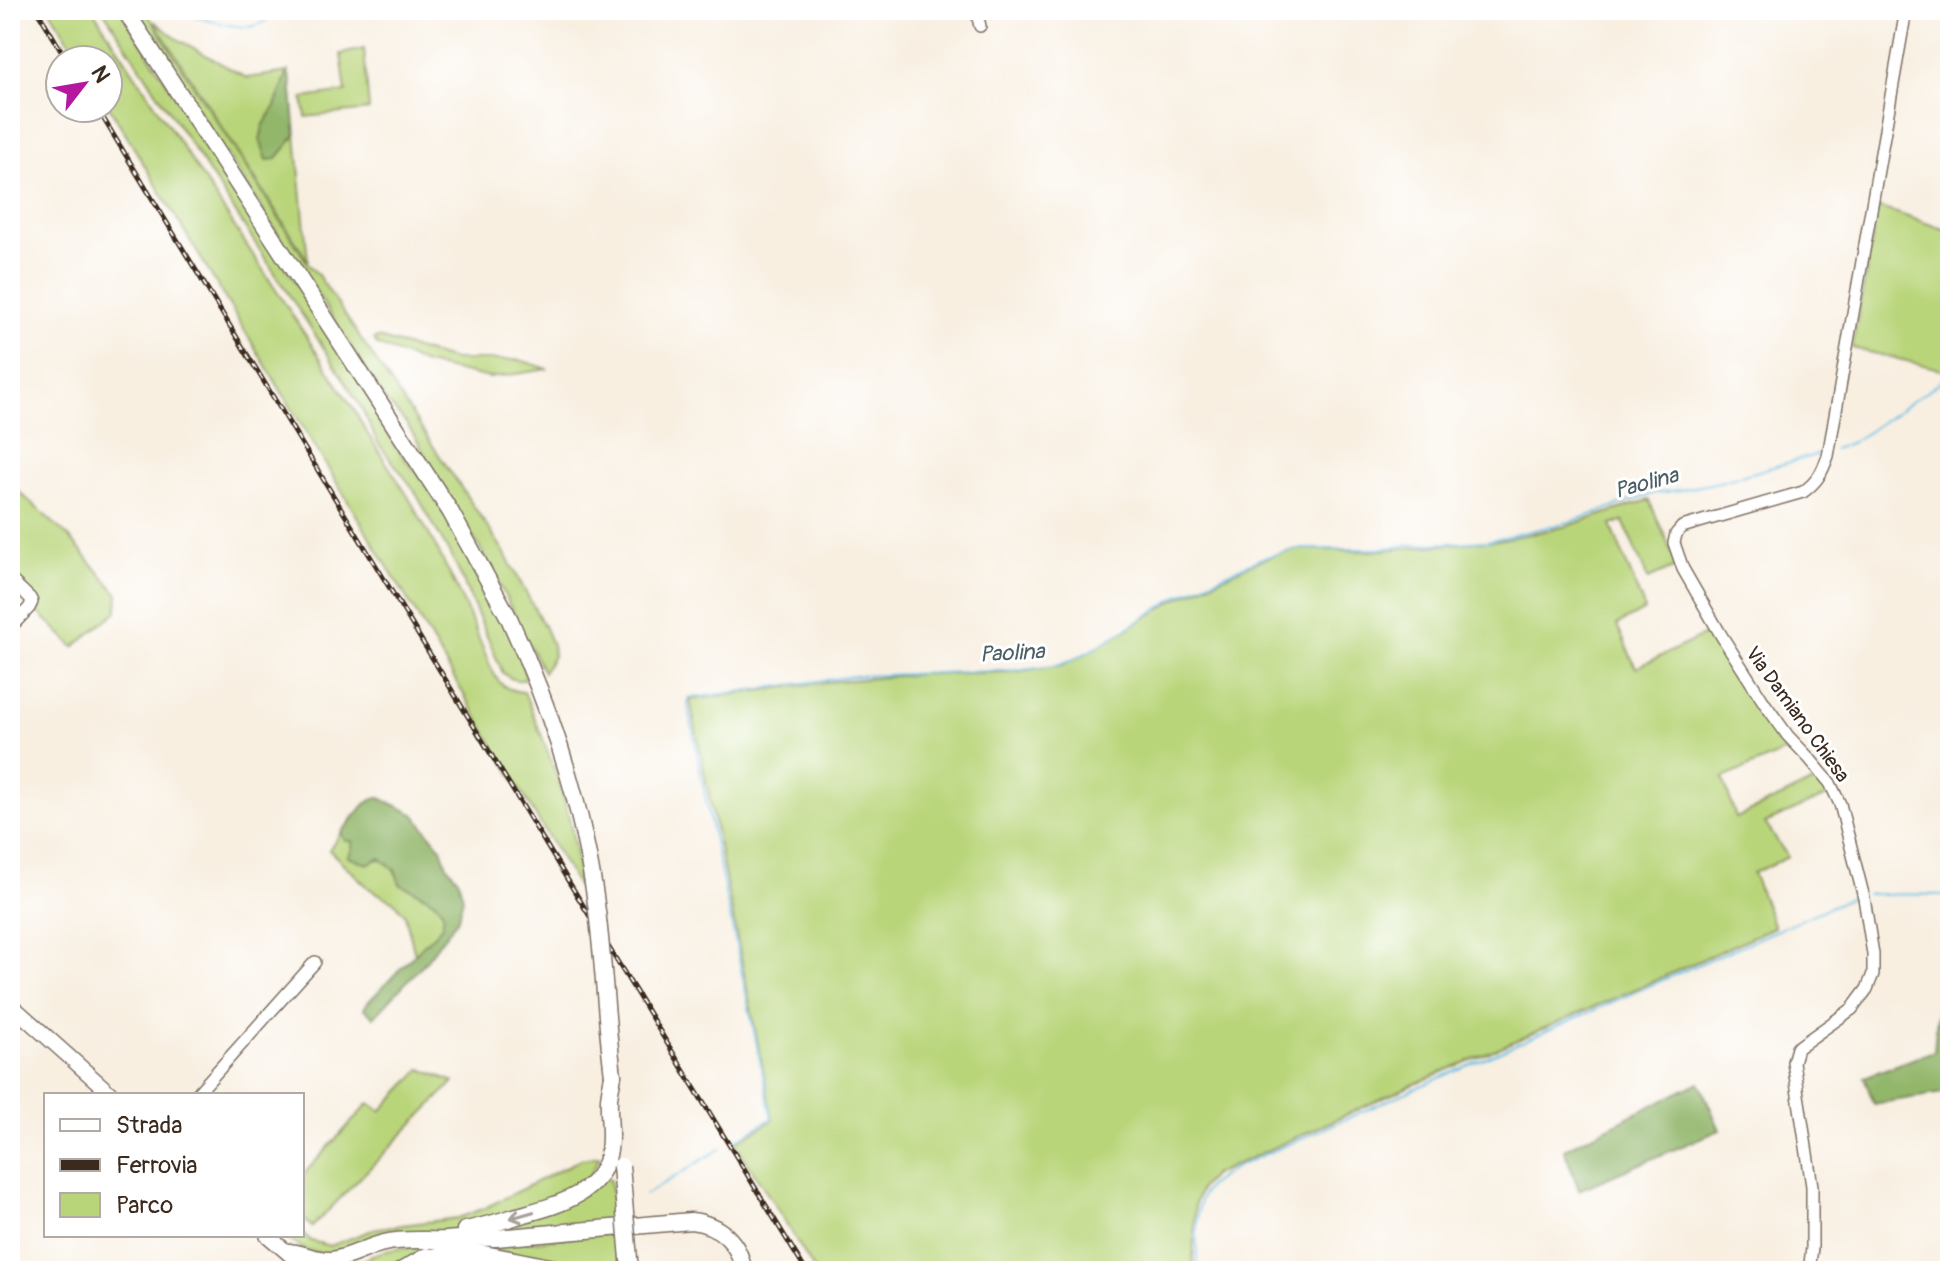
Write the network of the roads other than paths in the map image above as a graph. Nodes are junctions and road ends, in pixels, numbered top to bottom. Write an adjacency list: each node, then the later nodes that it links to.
1 (125, 10): 9 (highway, bridge)
2 (976, 10): 4 (street)
3 (1906, 10): 24 (street, Via Damiano Chiesa)
4 (980, 26)
5 (10, 579): 6 (street)
6 (10, 628)
7 (315, 962): 11 (street)
8 (10, 1004): 10 (main road)
9 (613, 1075): 14 (highway, one-way to 14); 22 (highway, bridge)
10 (110, 1093)
11 (198, 1093)
12 (270, 1237): 16 (main road)
13 (496, 1238): 14 (highway); 17 (highway); 23 (highway)
14 (412, 1239): 15 (highway)
15 (361, 1251): 16 (highway); 19 (highway)
16 (289, 1252): 18 (main road)
17 (420, 1260): 20 (highway); 21 (highway)
18 (309, 1271)
19 (345, 1271)
20 (401, 1271)
21 (570, 1271)
22 (630, 1271)
23 (743, 1271)
24 (1809, 1271)

